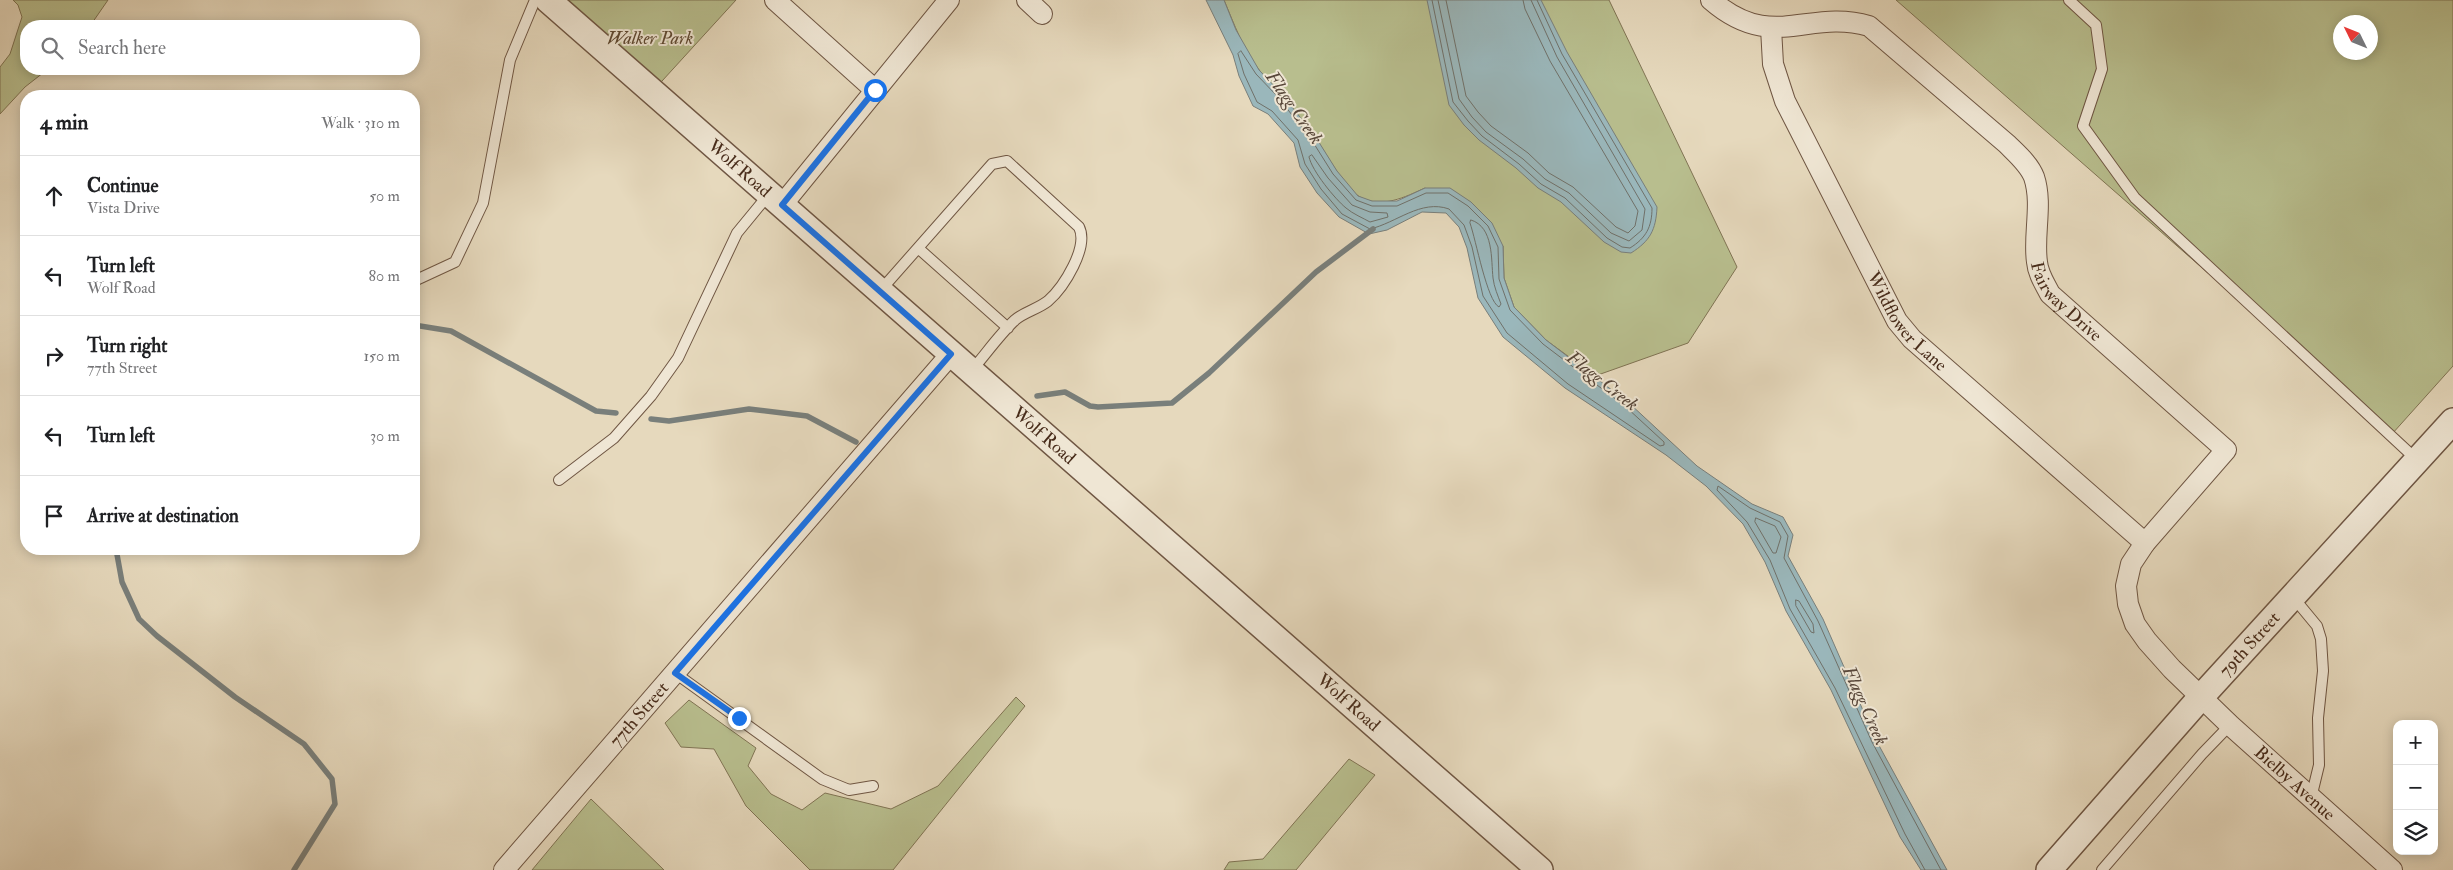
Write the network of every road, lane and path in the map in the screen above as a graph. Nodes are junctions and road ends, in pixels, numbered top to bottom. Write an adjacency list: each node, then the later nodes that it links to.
1 (535, 0): 13 (lane)
2 (548, 0): 11 (street, Wolf Road)
3 (775, 0): 10 (street)
4 (949, 0): 10 (street)
5 (1027, 0): 8 (street)
6 (1711, 0): 9 (street, Fairway Drive)
7 (2069, 0): 19 (lane)
8 (1042, 14)
9 (1772, 28): 21 (street, Wildflower Lane); 21 (street, Fairway Drive)
10 (875, 90): 11 (street)
11 (776, 200): 14 (street, Wolf Road); 20 (lane)
12 (918, 248): 14 (lane); 15 (lane); 15 (lane)
13 (420, 278)
14 (880, 291): 16 (street, Wolf Road)
15 (1008, 328): 17 (lane)
16 (951, 354): 17 (street, Wolf Road); 23 (street, 77th Street)
17 (971, 371): 29 (street, Wolf Road)
18 (2453, 421): 19 (street, 79th Street)
19 (2417, 460): 22 (street, 79th Street)
20 (559, 480)
21 (2145, 543): 24 (street, Fairway Drive)
22 (2292, 596): 24 (street, 79th Street); 27 (lane)
23 (675, 673): 26 (lane); 28 (street, 77th Street)
24 (2201, 696): 25 (street, Bielby Avenue); 30 (street, 79th Street)
25 (2230, 726): 27 (street, Bielby Avenue); 31 (lane)
26 (873, 786)
27 (2311, 798): 32 (street, Bielby Avenue)
28 (504, 870)
29 (1540, 870)
30 (2049, 870)
31 (2102, 870)
32 (2392, 870)

